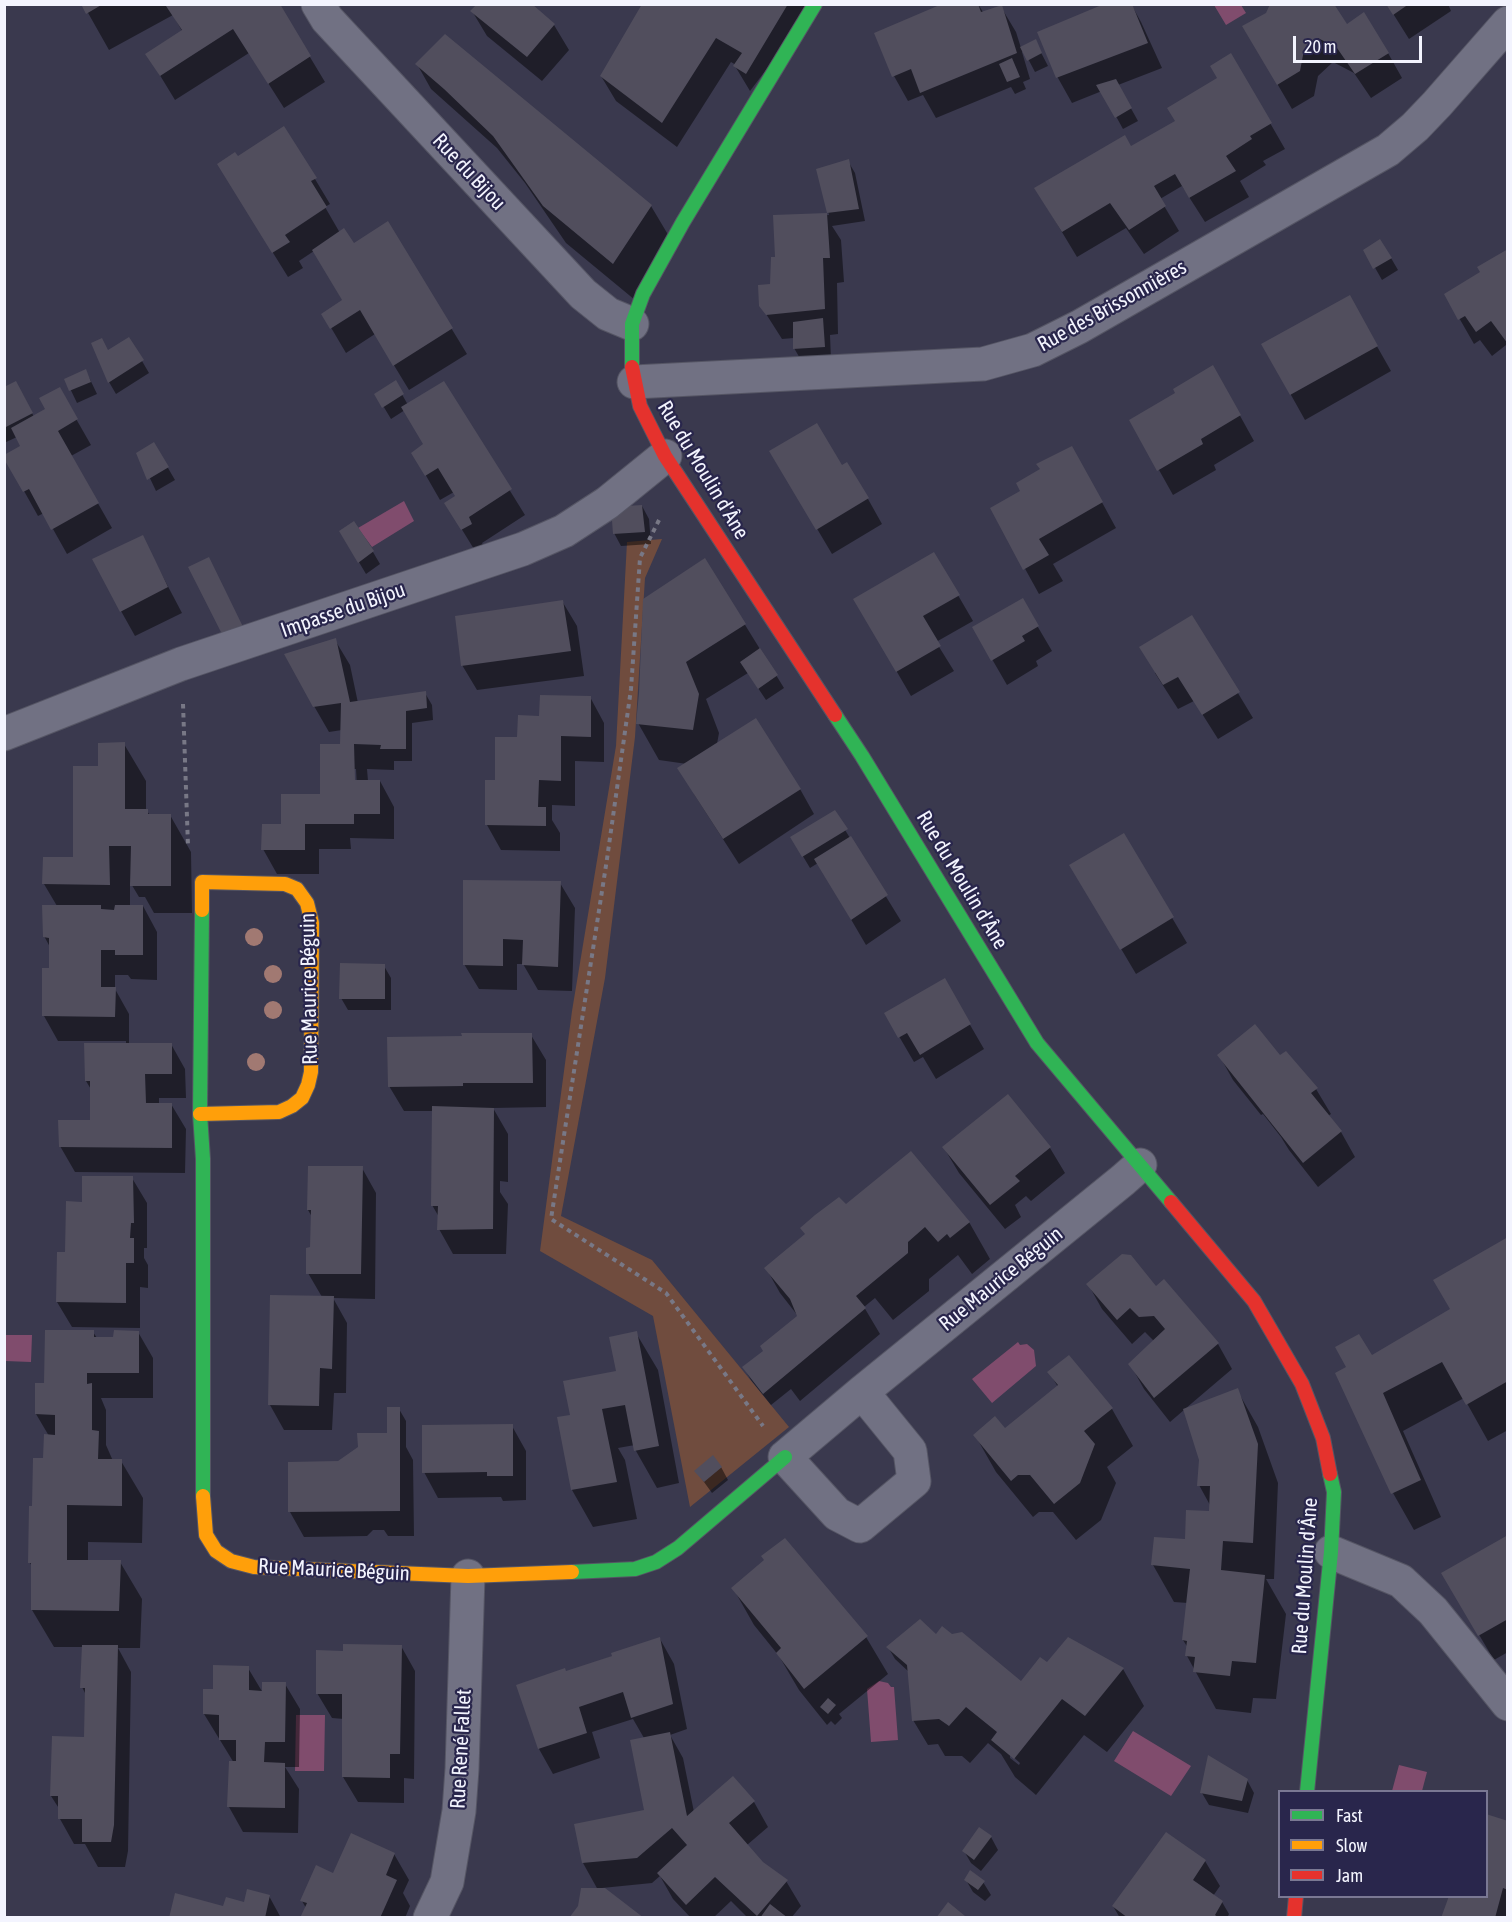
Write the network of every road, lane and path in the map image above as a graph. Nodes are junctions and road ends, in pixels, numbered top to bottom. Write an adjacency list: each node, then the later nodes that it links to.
1 (318, 4): 4 (street, Rue du Bijou)
2 (814, 4): 4 (street, Rue du Moulin d'Âne)
3 (1508, 23): 5 (street, Rue des Brissonnières)
4 (632, 324): 5 (street, Rue du Moulin d'Âne)
5 (634, 382): 6 (street, Rue du Moulin d'Âne)
6 (665, 456): 7 (street, Rue du Moulin d'Âne); 8 (street, Impasse du Bijou)
7 (693, 498): 12 (street, Rue du Moulin d'Âne); 14 (path)
8 (181, 664): 9 (street, Impasse du Bijou); 10 (path)
9 (4, 735)
10 (202, 882): 11 (street, Rue Maurice Béguin); 11 (street, Rue Maurice Béguin)
11 (200, 1114): 16 (street, Rue Maurice Béguin)
12 (1140, 1165): 13 (street, Rue Maurice Béguin); 15 (street, Rue du Moulin d'Âne)
13 (862, 1392): 14 (street, Rue Maurice Béguin); 14 (street)
14 (785, 1457): 16 (street, Rue Maurice Béguin)
15 (1331, 1552): 17 (street); 18 (street, Rue du Moulin d'Âne)
16 (468, 1576): 20 (street, Rue René Fallet)
17 (1508, 1704)
18 (1307, 1790)
19 (1296, 1898): 21 (street)
20 (436, 1916)
21 (1294, 1917)

